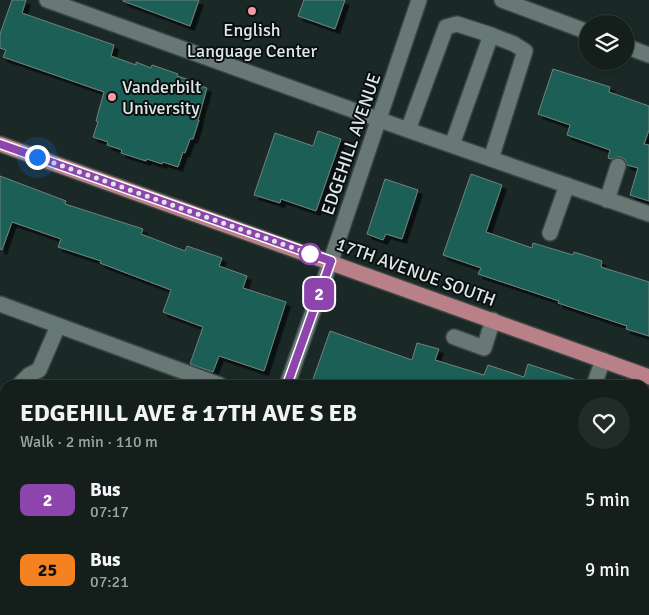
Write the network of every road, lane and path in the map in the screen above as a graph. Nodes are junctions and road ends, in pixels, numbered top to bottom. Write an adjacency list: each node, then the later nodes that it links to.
1 (47, 0): 9 (street)
2 (419, 0): 9 (street, EDGEHILL AVENUE)
3 (502, 0): 4 (street)
4 (524, 4): 5 (street)
5 (579, 28)
6 (491, 35): 10 (street); 12 (street); 13 (street)
7 (634, 49): 8 (street)
8 (649, 55)
9 (379, 119): 10 (street); 19 (street, EDGEHILL AVENUE)
10 (408, 130): 12 (street)
11 (0, 144): 19 (main road, 17TH AVENUE SOUTH)
12 (452, 145): 13 (street)
13 (491, 159): 15 (street)
14 (618, 166): 16 (street)
15 (566, 186): 16 (street); 18 (street)
16 (607, 200): 17 (street)
17 (649, 214)
18 (550, 233)
19 (331, 261): 21 (main road, 17TH AVENUE SOUTH); 28 (street, EDGEHILL AVENUE)
20 (0, 304): 22 (street)
21 (493, 320): 23 (street); 24 (main road, 17TH AVENUE SOUTH)
22 (58, 326): 26 (street); 27 (street)
23 (454, 337)
24 (603, 360): 25 (main road, 17TH AVENUE SOUTH); 29 (street)
25 (649, 376)
26 (24, 380)
27 (206, 380)
28 (289, 380)
29 (596, 380)

